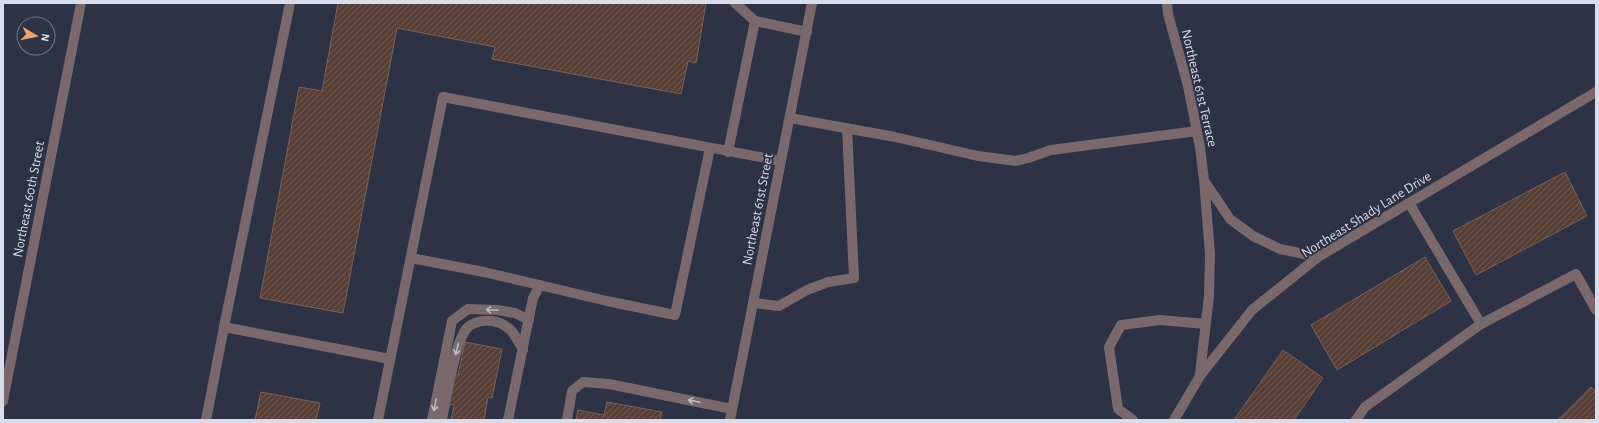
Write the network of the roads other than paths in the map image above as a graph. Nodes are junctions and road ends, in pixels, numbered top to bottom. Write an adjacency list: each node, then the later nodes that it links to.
1 (81, 3): 29 (street, Northeast 60th Street)
2 (290, 3): 25 (street)
3 (735, 3): 6 (street)
4 (812, 3): 7 (street, Northeast 61st Street)
5 (1167, 3): 11 (street, Northeast 61st Terrace)
6 (755, 21): 7 (street); 13 (street)
7 (807, 32): 9 (street, Northeast 61st Street)
8 (1596, 92): 16 (street, Northeast Shady Lane Drive)
9 (790, 118): 10 (street); 14 (street, Northeast 61st Street)
10 (847, 128): 11 (street); 20 (street)
11 (1197, 131): 15 (street, Northeast 61st Terrace)
12 (710, 148): 13 (street); 18 (street); 19 (street)
13 (728, 152): 14 (street)
14 (781, 162): 20 (street, Northeast 61st Street)
15 (1204, 180): 17 (street, Northeast 61st Terrace); 23 (street, Northeast 61st Terrace)
16 (1409, 203): 17 (street, Northeast Shady Lane Drive); 24 (street)
17 (1318, 257): 28 (street, Northeast Shady Lane Drive)
18 (410, 258): 19 (street); 27 (street)
19 (540, 284): 22 (street)
20 (753, 303): 30 (street, Northeast 61st Street)
21 (1596, 310): 24 (street)
22 (529, 320): 26 (street); 33 (street, one-way to 33)
23 (1206, 324): 28 (street, Northeast 61st Terrace); 38 (street)
24 (1481, 324): 40 (street)
25 (224, 327): 27 (street); 31 (street)
26 (523, 350): 34 (street, one-way to 34); 35 (street)
27 (390, 359): 32 (street)
28 (1200, 376): 39 (street, Northeast Shady Lane Drive)
29 (3, 401)
30 (732, 409): 36 (street, one-way to 36); 37 (street, Northeast 61st Street)
31 (206, 420)
32 (378, 420)
33 (432, 420)
34 (442, 420)
35 (508, 420)
36 (567, 420)
37 (730, 420)
38 (1133, 420)
39 (1174, 420)
40 (1356, 420)

